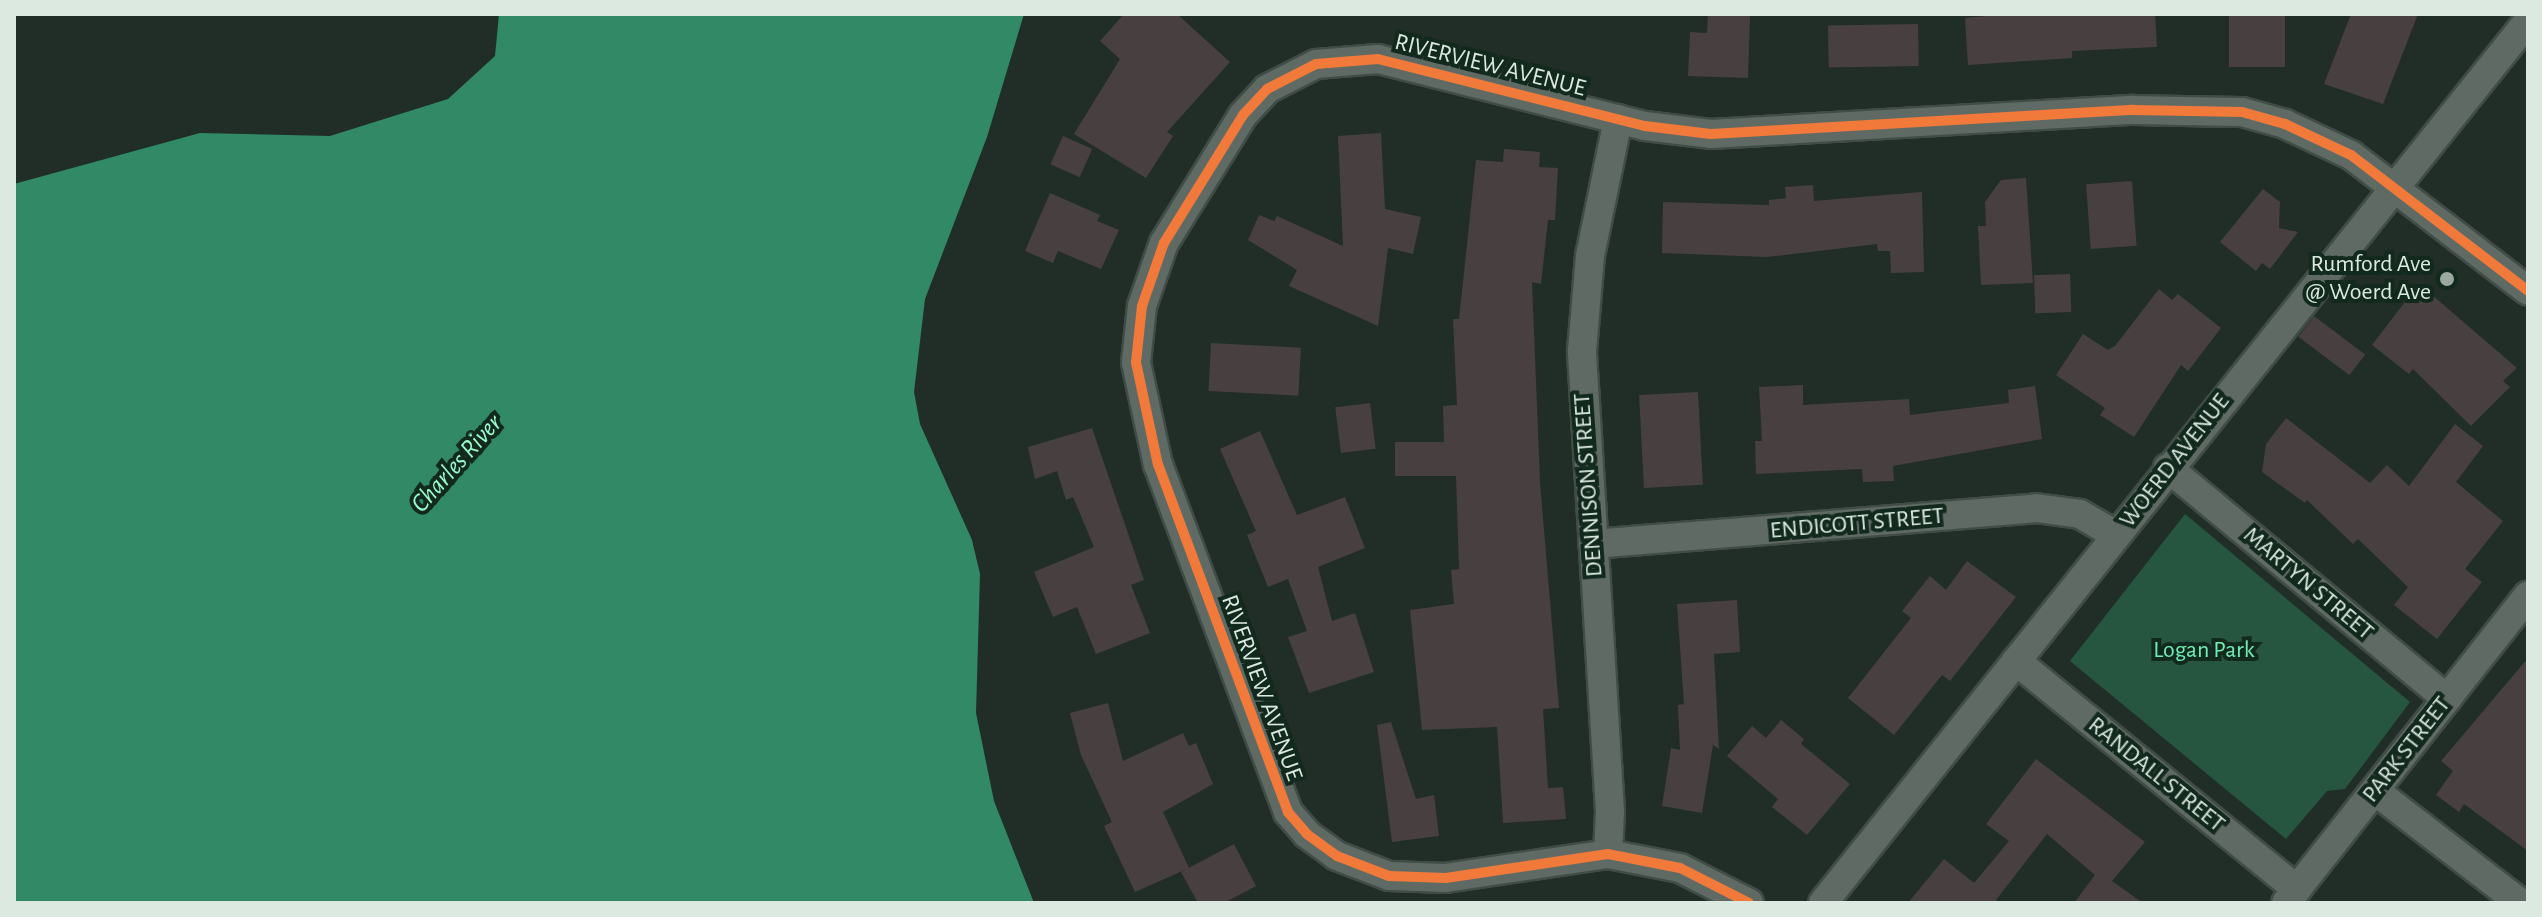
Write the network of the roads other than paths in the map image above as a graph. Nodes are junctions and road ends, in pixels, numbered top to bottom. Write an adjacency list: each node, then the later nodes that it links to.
1 (2528, 21): 3 (street, WOERD AVENUE)
2 (1618, 119): 3 (street, RIVERVIEW AVENUE); 7 (street, DENNISON STREET); 12 (street, RIVERVIEW AVENUE)
3 (2393, 186): 4 (street, RIVERVIEW AVENUE); 5 (street, WOERD AVENUE)
4 (2528, 291)
5 (2168, 468): 6 (street, WOERD AVENUE); 10 (street, MARTYN STREET)
6 (2116, 535): 7 (street, ENDICOTT STREET); 9 (street, WOERD AVENUE)
7 (1593, 544): 12 (street, DENNISON STREET)
8 (2528, 596): 10 (street, PARK STREET)
9 (2016, 661): 13 (street, RANDALL STREET); 16 (street, WOERD AVENUE)
10 (2447, 699): 11 (street, PARK STREET)
11 (2375, 791): 13 (street, PARK STREET); 14 (street)
12 (1608, 854): 15 (street, RIVERVIEW AVENUE)
13 (2292, 896)
14 (2519, 902)
15 (1749, 903)
16 (1823, 903)

